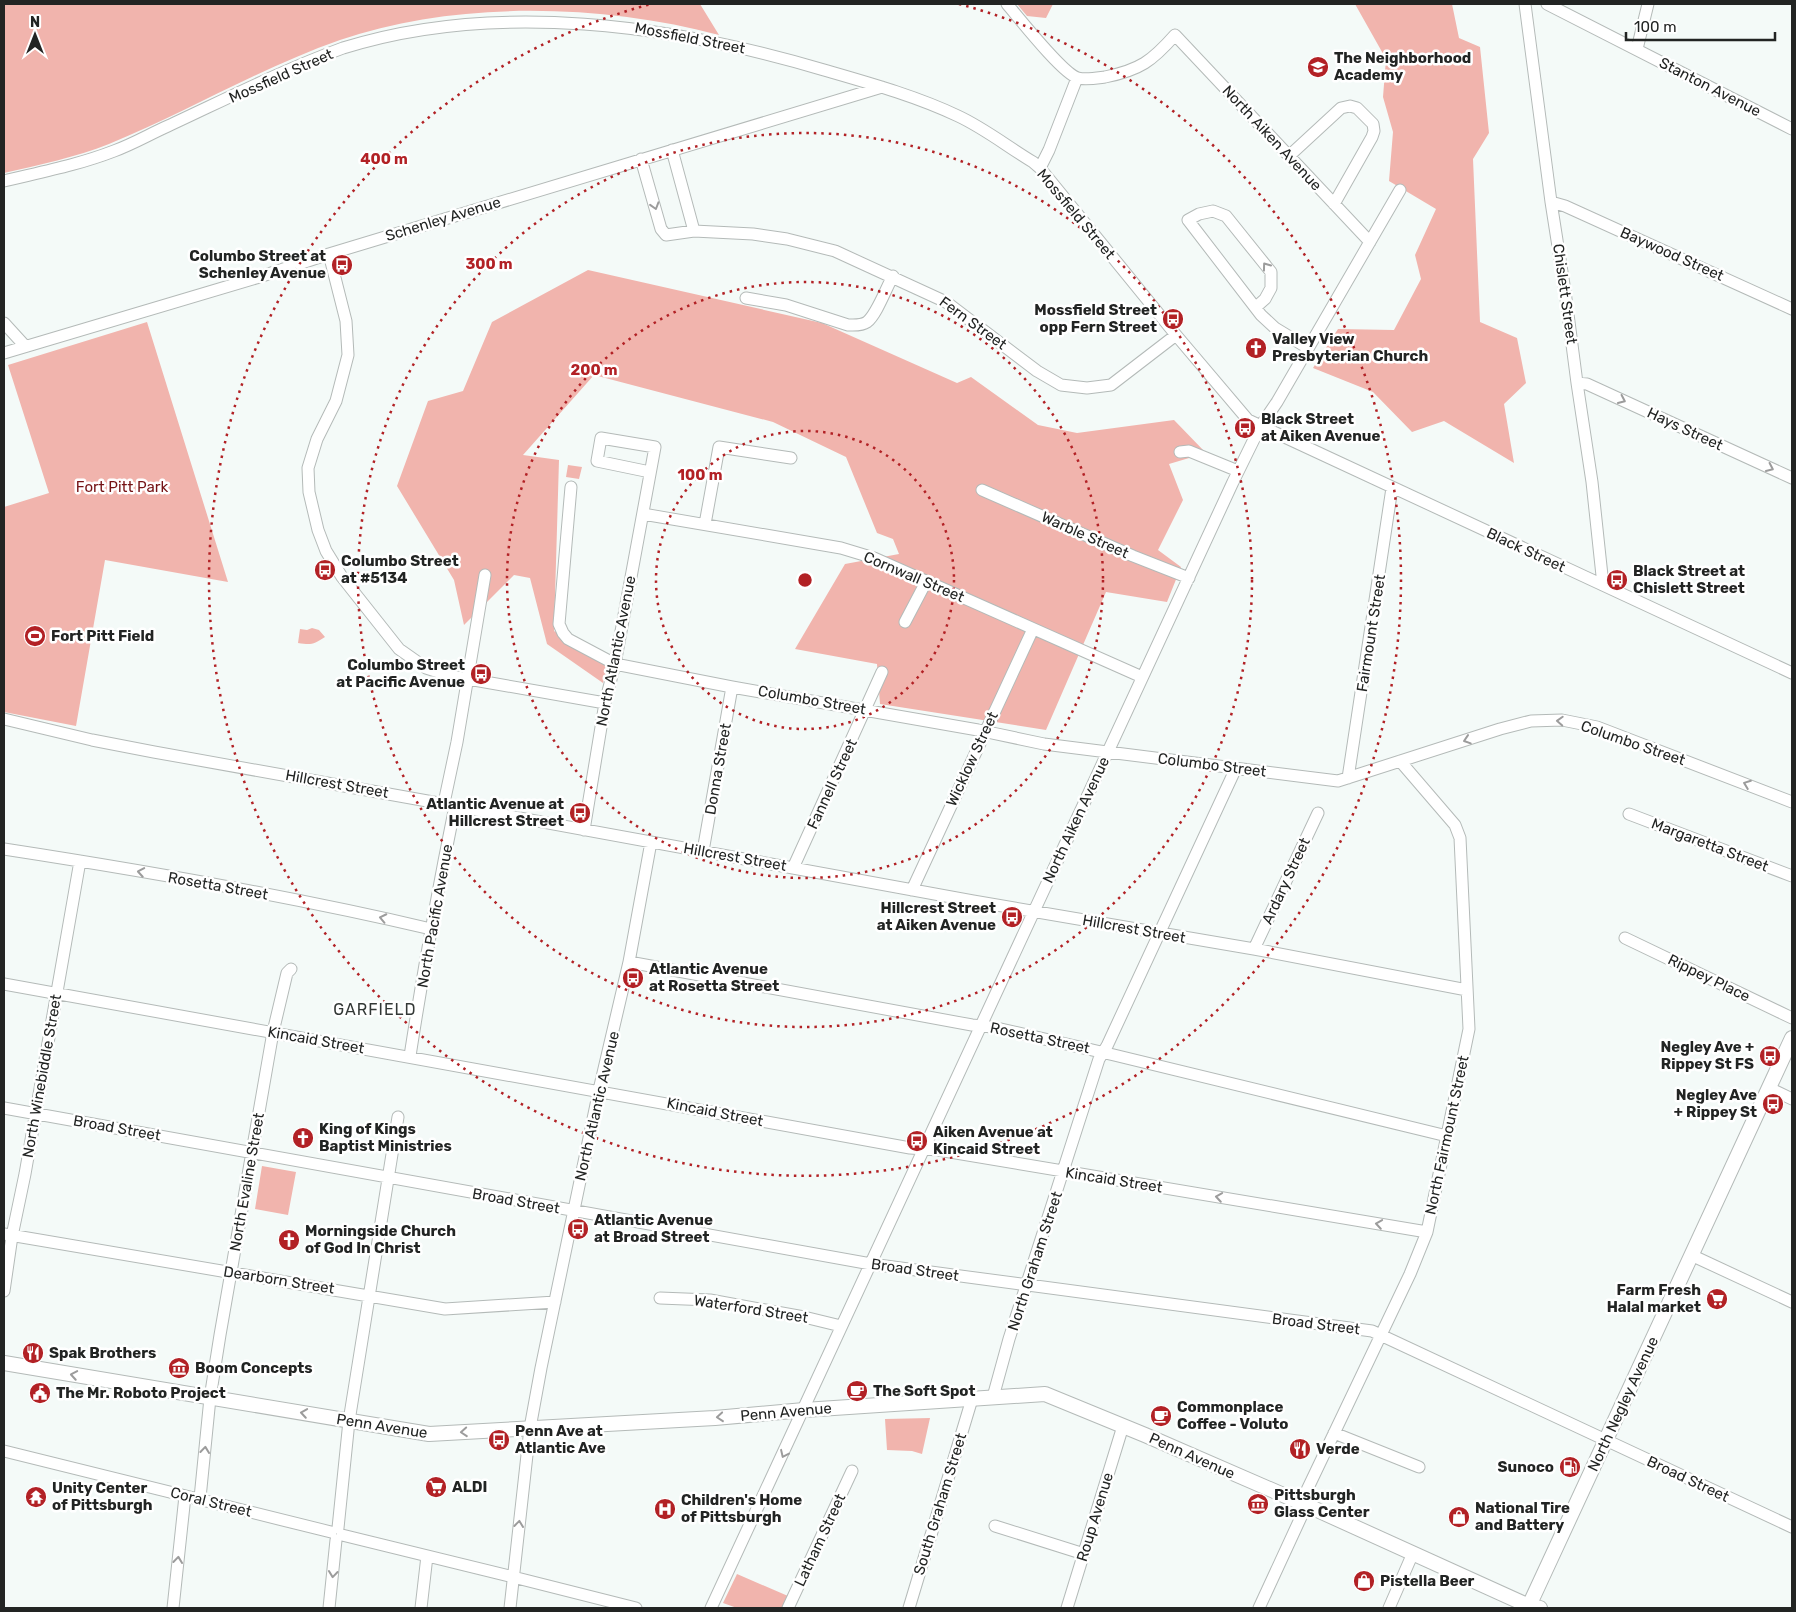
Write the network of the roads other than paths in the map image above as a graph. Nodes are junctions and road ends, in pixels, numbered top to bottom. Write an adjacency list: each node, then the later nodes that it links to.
1 (1007, 4): 6 (street)
2 (1525, 4): 15 (street, Chislett Street)
3 (1547, 4): 5 (street, Stanton Avenue)
4 (1648, 4): 5 (street)
5 (1637, 49): 8 (street, Stanton Avenue)
6 (1077, 78): 10 (street, North Aiken Avenue); 12 (street)
7 (882, 87): 9 (street, Schenley Avenue); 12 (street, Mossfield Street); 13 (street, Mossfield Street)
8 (1792, 129)
9 (672, 150): 11 (street, Schenley Avenue); 17 (street)
10 (1289, 156): 16 (street, North Aiken Avenue); 16 (street)
11 (641, 160): 17 (street, Fern Street, one-way to 17); 19 (street, Schenley Avenue)
12 (1040, 168): 25 (street, Mossfield Street)
13 (4, 181)
14 (1400, 190): 18 (street, North Aiken Avenue)
15 (1551, 202): 23 (street, Baywood Street); 29 (street, Chislett Street)
16 (1334, 204): 18 (street, North Aiken Avenue)
17 (694, 231): 20 (street, Fern Street)
18 (1370, 242): 27 (street, North Aiken Avenue)
19 (329, 254): 26 (street, Schenley Avenue); 51 (street)
20 (893, 276): 21 (street); 25 (street, Fern Street)
21 (746, 298)
22 (1256, 307): 22 (street, one-way to 22); 27 (street)
23 (1792, 309)
24 (4, 323): 26 (street)
25 (1176, 335): 30 (street, Mossfield Street)
26 (25, 346): 28 (street, Schenley Avenue)
27 (1308, 348): 30 (street, North Aiken Avenue)
28 (4, 353)
29 (1577, 383): 35 (street, Hays Street, one-way to 35); 44 (street, Chislett Street)
30 (1260, 426): 33 (street, North Aiken Avenue); 37 (street, Black Street)
31 (1180, 452): 33 (street)
32 (791, 458): 40 (street)
33 (1238, 471): 42 (street, North Aiken Avenue)
34 (650, 472): 34 (street, North Atlantic Avenue); 39 (street, North Atlantic Avenue)
35 (1792, 478)
36 (571, 487): 47 (street, Columbo Street)
37 (1392, 488): 44 (street, Black Street); 60 (street, Fairmount Street)
38 (982, 490): 42 (street, Warble Street)
39 (643, 514): 40 (street, Cornwall Street); 47 (street, North Atlantic Avenue)
40 (705, 524): 43 (street, Cornwall Street)
41 (485, 575): 51 (street, North Pacific Avenue)
42 (1188, 578): 50 (street, North Aiken Avenue)
43 (926, 582): 45 (street); 46 (street, Cornwall Street)
44 (1603, 585): 49 (street, Black Street)
45 (905, 622)
46 (1033, 629): 50 (street, Cornwall Street); 56 (street, Wicklow Street)
47 (615, 664): 52 (street, Columbo Street); 53 (street, North Atlantic Avenue)
48 (882, 672): 54 (street, Fannell Street)
49 (1792, 673)
50 (1142, 677): 57 (street, North Aiken Avenue)
51 (467, 678): 53 (street); 62 (street, North Pacific Avenue)
52 (732, 687): 54 (street, Columbo Street); 68 (street, Donna Street)
53 (605, 703): 65 (street, North Atlantic Avenue)
54 (866, 709): 56 (street, Columbo Street); 70 (street, Fannell Street)
55 (4, 719): 62 (street, Hillcrest Street)
56 (985, 731): 57 (street, Columbo Street); 72 (street, Wicklow Street)
57 (1108, 752): 59 (street, Columbo Street); 73 (street, North Aiken Avenue)
58 (1400, 761): 60 (street, Columbo Street); 61 (street, Columbo Street, one-way to 58); 81 (street, North Fairmount Street)
59 (1236, 768): 60 (street, Columbo Street); 75 (street, North Graham Street)
60 (1348, 778)
61 (1792, 802)
62 (450, 805): 65 (street, Hillcrest Street); 74 (street, North Pacific Avenue)
63 (1318, 813): 77 (street, Ardary Street)
64 (1628, 814): 71 (street, Margaretta Street)
65 (584, 830): 66 (street, Hillcrest Street)
66 (651, 842): 68 (street, Hillcrest Street); 78 (street, North Atlantic Avenue)
67 (4, 849): 69 (street, Rosetta Street)
68 (703, 852): 70 (street, Hillcrest Street)
69 (80, 860): 74 (street, Rosetta Street, one-way to 69); 82 (street, North Winebiddle Street)
70 (793, 868): 72 (street, Hillcrest Street)
71 (1792, 876)
72 (912, 890): 73 (street, Hillcrest Street)
73 (1034, 912): 75 (street, Hillcrest Street); 84 (street, North Aiken Avenue)
74 (430, 929): 88 (street, North Pacific Avenue)
75 (1159, 934): 77 (street, Hillcrest Street); 87 (street, North Graham Street)
76 (1626, 938): 83 (street, Rippey Place)
77 (1254, 949): 81 (street, Hillcrest Street)
78 (629, 962): 84 (street, Rosetta Street); 90 (street, North Atlantic Avenue)
79 (290, 969): 85 (street, North Evaline Street)
80 (4, 984): 82 (street, Kincaid Street)
81 (1468, 990): 95 (street, North Fairmount Street)
82 (57, 993): 85 (street, Kincaid Street); 93 (street, North Winebiddle Street)
83 (1792, 1018)
84 (981, 1026): 87 (street, Rosetta Street); 96 (street, North Aiken Avenue)
85 (274, 1032): 88 (street, Kincaid Street); 97 (street, North Evaline Street)
86 (1792, 1038): 89 (main road, North Negley Avenue)
87 (1103, 1052): 95 (street, Rosetta Street); 98 (street, North Graham Street)
88 (410, 1056): 90 (street, Kincaid Street)
89 (1769, 1088): 91 (street); 103 (main road, North Negley Avenue)
90 (599, 1090): 96 (street, Kincaid Street); 100 (street, North Atlantic Avenue)
91 (1792, 1099)
92 (4, 1108): 93 (street, Broad Street)
93 (35, 1114): 97 (street, Broad Street); 102 (street, North Winebiddle Street)
94 (398, 1117): 99 (street)
95 (1447, 1136): 101 (street, North Fairmount Street)
96 (924, 1149): 98 (street, Kincaid Street); 104 (street, North Aiken Avenue)
97 (252, 1153): 99 (street, Broad Street); 105 (street, North Evaline Street)
98 (1063, 1172): 101 (street, Kincaid Street, one-way to 98); 106 (street, North Graham Street)
99 (390, 1178): 100 (street, Broad Street); 108 (street)
100 (574, 1211): 104 (street, Broad Street); 110 (street, North Atlantic Avenue)
101 (1427, 1232): 113 (street, North Fairmount Street)
102 (8, 1235): 105 (street, Dearborn Street); 107 (street, North Winebiddle Street)
103 (1691, 1255): 111 (street); 123 (main road, North Negley Avenue)
104 (871, 1264): 106 (street, Broad Street); 112 (street, North Aiken Avenue)
105 (231, 1273): 108 (street, Dearborn Street); 116 (street, North Evaline Street)
106 (1027, 1286): 113 (street, Broad Street); 115 (street, North Graham Street)
107 (4, 1291)
108 (370, 1295): 110 (street, Dearborn Street); 119 (street)
109 (660, 1298): 112 (street, Waterford Street)
110 (555, 1302): 121 (street, North Atlantic Avenue)
111 (1792, 1302)
112 (841, 1326): 118 (street, North Aiken Avenue)
113 (1381, 1335): 122 (street, North Fairmount Street); 123 (street, Broad Street)
114 (4, 1363): 116 (main road, Penn Avenue, one-way to 114)
115 (993, 1397): 117 (main road, Penn Avenue); 120 (main road, Penn Avenue)
116 (210, 1398): 119 (main road, Penn Avenue, one-way to 116); 128 (street, North Evaline Street, one-way to 116)
117 (972, 1399): 118 (main road, Penn Avenue); 145 (street, South Graham Street)
118 (804, 1410): 121 (main road, Penn Avenue, one-way to 121); 143 (street, North Aiken Avenue, one-way to 143)
119 (349, 1421): 121 (main road, Penn Avenue, one-way to 119); 132 (street)
120 (1123, 1426): 129 (main road, Penn Avenue); 134 (street, Roup Avenue)
121 (530, 1428): 136 (street, North Atlantic Avenue, one-way to 121)
122 (1334, 1433): 125 (street); 129 (street, North Fairmount Street)
123 (1605, 1441): 131 (street, Broad Street); 149 (main road, North Negley Avenue)
124 (4, 1451): 127 (street, Coral Street)
125 (1419, 1467)
126 (852, 1471): 144 (street, Latham Street)
127 (185, 1496): 128 (street, Coral Street); 138 (street, one-way to 127)
128 (200, 1498): 132 (street, Coral Street)
129 (1304, 1504): 133 (main road, Penn Avenue); 147 (street, North Fairmount Street)
130 (995, 1526): 134 (street)
131 (1792, 1527)
132 (337, 1534): 135 (street, Coral Street); 139 (street, one-way to 139)
133 (1413, 1553): 148 (street); 149 (main road, Penn Avenue)
134 (1084, 1554): 146 (street, Roup Avenue)
135 (427, 1556): 136 (street, Coral Street); 140 (street)
136 (513, 1577): 137 (street, Coral Street); 141 (street, North Atlantic Avenue)
137 (600, 1604): 142 (street, Coral Street)
138 (173, 1608)
139 (329, 1608)
140 (422, 1608)
141 (510, 1608)
142 (636, 1608)
143 (711, 1608)
144 (788, 1608)
145 (909, 1608)
146 (1067, 1608)
147 (1259, 1608)
148 (1389, 1608)
149 (1532, 1608)

